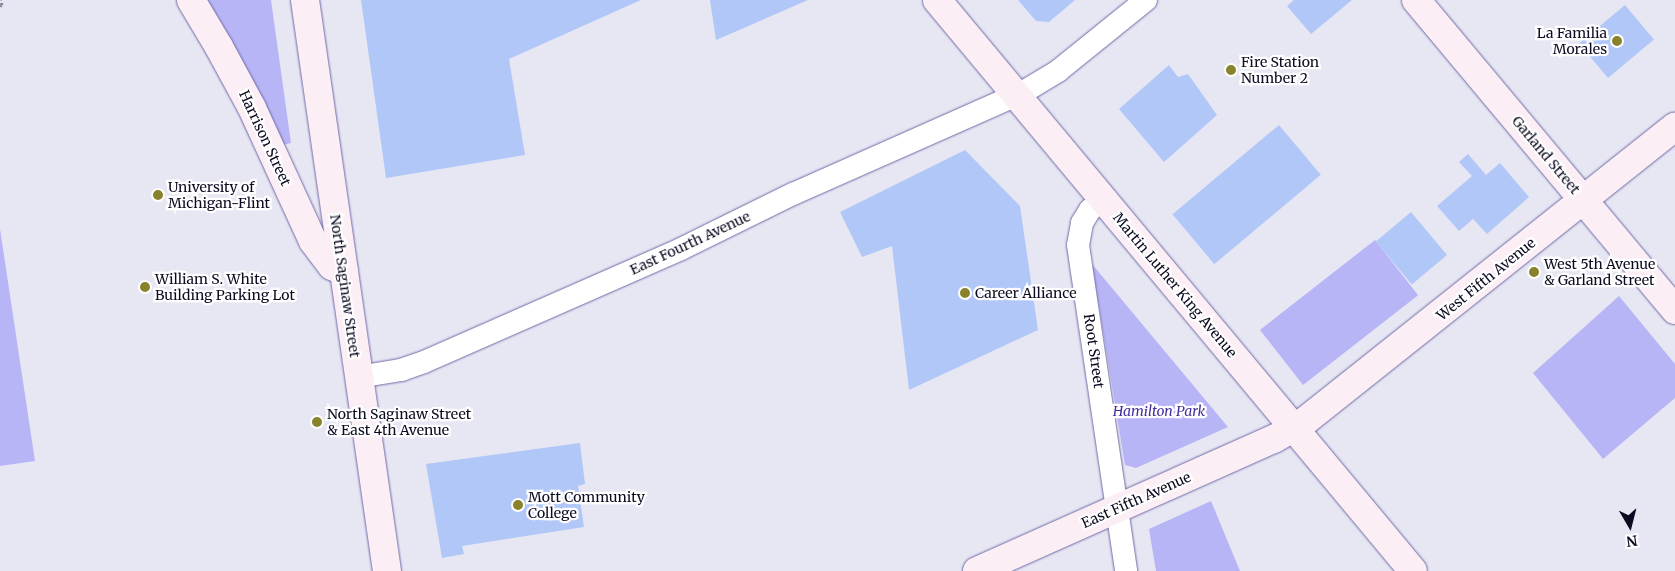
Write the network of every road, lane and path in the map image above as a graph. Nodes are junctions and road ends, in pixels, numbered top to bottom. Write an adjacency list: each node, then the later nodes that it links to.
1 (1, 0): 7 (path)
2 (190, 0): 12 (main road, Harrison Street)
3 (305, 0): 12 (main road, North Saginaw Street)
4 (937, 0): 8 (main road, Martin Luther King Avenue)
5 (1146, 0): 8 (street, East Fourth Avenue)
6 (1416, 0): 11 (main road, Garland Street)
7 (0, 6)
8 (1016, 95): 10 (main road, Martin Luther King Avenue); 14 (street, East Fourth Avenue)
9 (1675, 127): 11 (main road, West Fifth Avenue)
10 (1103, 199): 15 (main road, Martin Luther King Avenue); 16 (street, Root Street)
11 (1584, 200): 13 (main road, Garland Street); 15 (main road, West Fifth Avenue)
12 (344, 272): 14 (main road, North Saginaw Street)
13 (1675, 310)
14 (358, 377): 17 (main road, North Saginaw Street)
15 (1294, 428): 16 (main road, East Fifth Avenue); 20 (main road, Martin Luther King Avenue)
16 (1117, 509): 18 (main road, East Fifth Avenue); 19 (street, Root Street)
17 (387, 571)
18 (977, 571)
19 (1126, 571)
20 (1413, 571)

